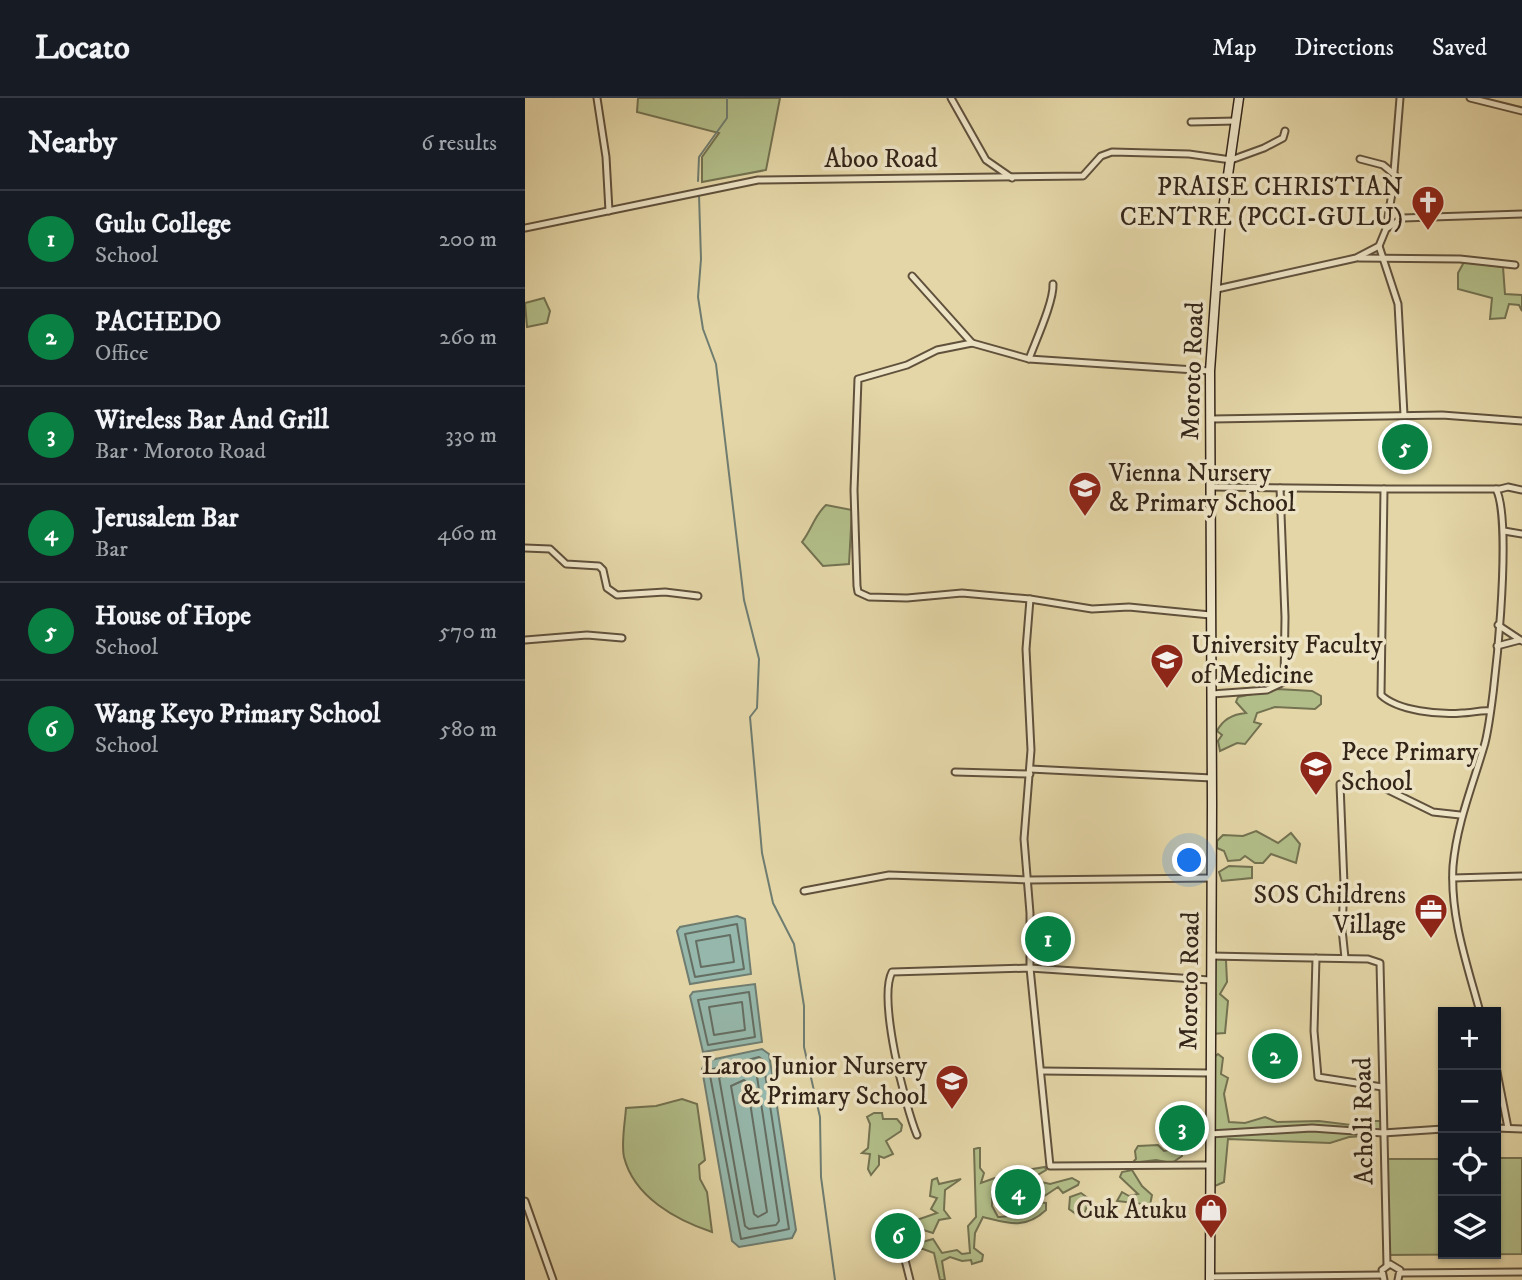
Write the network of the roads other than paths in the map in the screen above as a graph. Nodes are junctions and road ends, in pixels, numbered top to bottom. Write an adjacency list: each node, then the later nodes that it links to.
1 (597, 98): 14 (street)
2 (951, 98): 13 (street)
3 (1239, 98): 8 (main road, Moroto Road)
4 (1400, 98): 12 (street)
5 (1470, 98): 6 (street)
6 (1522, 111)
7 (1191, 121): 8 (street)
8 (1236, 121): 11 (main road, Moroto Road)
9 (1286, 131): 11 (street)
10 (1360, 159): 12 (street)
11 (1231, 160): 13 (street, Aboo Road); 24 (main road, Moroto Road)
12 (1394, 172): 17 (street)
13 (1012, 178): 14 (street, Aboo Road)
14 (609, 211): 16 (street, Aboo Road)
15 (1522, 214): 17 (street)
16 (525, 228)
17 (1387, 229): 18 (street)
18 (1379, 246): 19 (street); 20 (street)
19 (1381, 257): 20 (street); 21 (street); 28 (street)
20 (1356, 258): 24 (street)
21 (1515, 265)
22 (912, 276): 25 (street)
23 (1053, 284): 26 (street)
24 (1216, 289): 27 (main road, Moroto Road)
25 (972, 343): 26 (street); 40 (street)
26 (1029, 359): 27 (street)
27 (1210, 371): 29 (main road, Moroto Road)
28 (1404, 415): 29 (street); 30 (street)
29 (1212, 419): 31 (main road, Moroto Road)
30 (1522, 421)
31 (1212, 487): 32 (street); 41 (main road, Moroto Road)
32 (1280, 488): 33 (street); 47 (street)
33 (1384, 489): 34 (street); 48 (street)
34 (1496, 489): 35 (street); 36 (street)
35 (1522, 490)
36 (1504, 531): 37 (street); 42 (street)
37 (1522, 534)
38 (525, 548): 39 (street)
39 (698, 596)
40 (1030, 599): 41 (street); 49 (street)
41 (1210, 615): 47 (main road, Moroto Road)
42 (1499, 625): 45 (street); 46 (street)
43 (622, 638): 44 (street)
44 (525, 640)
45 (1521, 640): 46 (street)
46 (1497, 646): 48 (street)
47 (1212, 694): 51 (main road, Moroto Road)
48 (1490, 711): 52 (street)
49 (1030, 771): 50 (street); 51 (street); 56 (street)
50 (955, 772)
51 (1212, 778): 55 (main road, Moroto Road)
52 (1460, 816): 54 (street); 60 (street)
53 (1522, 876): 54 (street)
54 (1453, 877): 63 (street)
55 (1212, 878): 56 (street); 58 (main road, Moroto Road)
56 (1027, 880): 57 (street); 61 (street)
57 (804, 891)
58 (1212, 956): 59 (street); 62 (main road, Moroto Road)
59 (1316, 958): 60 (street); 67 (street)
60 (1345, 958): 67 (street, Acholi Road)
61 (1030, 968): 62 (street); 65 (street); 74 (street)
62 (1210, 980): 66 (main road, Moroto Road)
63 (1479, 1007)
64 (1497, 1070): 69 (street)
65 (1042, 1071): 66 (street); 75 (street)
66 (1210, 1073): 73 (main road, Moroto Road)
67 (1382, 1087): 72 (street, Acholi Road)
68 (1501, 1128): 69 (street)
69 (1508, 1128): 71 (street)
70 (1438, 1129): 72 (street)
71 (1522, 1129)
72 (1383, 1133): 73 (street); 78 (street, Acholi Road)
73 (1210, 1134): 75 (main road, Moroto Road)
74 (917, 1135)
75 (1209, 1165): 83 (main road, Moroto Road)
76 (525, 1201): 84 (street)
77 (899, 1240): 85 (street)
78 (1387, 1265): 81 (street); 82 (street)
79 (1454, 1272): 80 (street); 81 (street); 87 (street)
80 (1522, 1272)
81 (1400, 1273): 86 (street)
82 (1383, 1277): 83 (street)
83 (1210, 1279)
84 (553, 1280)
85 (910, 1280)
86 (1398, 1280)
87 (1454, 1280)

